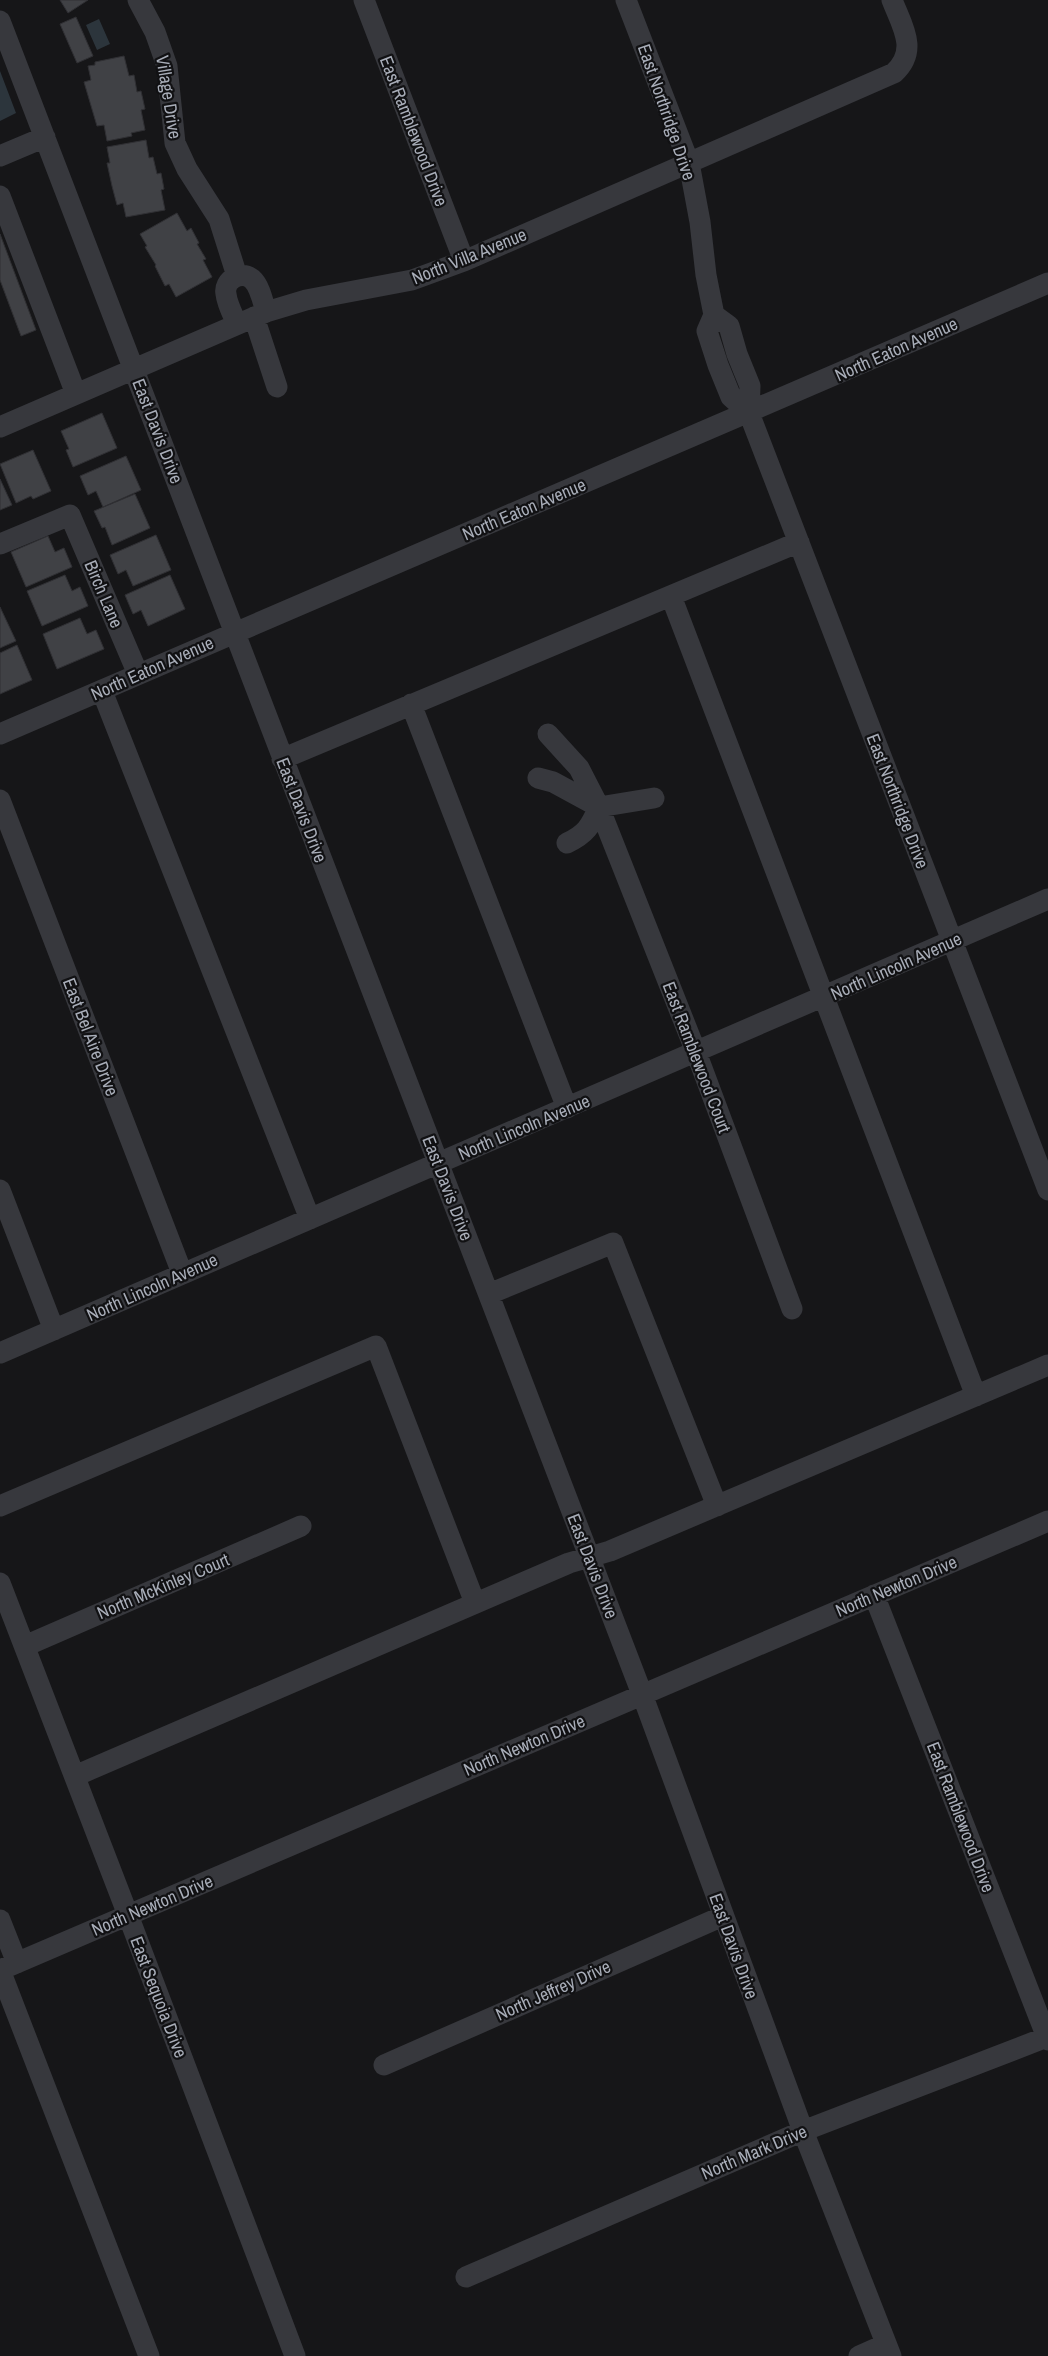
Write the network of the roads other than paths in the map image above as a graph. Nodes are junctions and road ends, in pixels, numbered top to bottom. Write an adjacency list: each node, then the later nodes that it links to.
1 (138, 0): 11 (street, Village Drive)
2 (364, 0): 10 (street, East Ramblewood Drive)
3 (626, 0): 8 (street, East Northridge Drive)
4 (892, 0): 8 (street, North Villa Avenue)
5 (0, 21): 6 (street, East Davis Drive)
6 (45, 137): 7 (street); 14 (street, East Davis Drive)
7 (0, 156)
8 (689, 163): 10 (street, North Villa Avenue); 17 (street, East Northridge Drive)
9 (0, 196): 16 (street)
10 (464, 261): 13 (street, North Villa Avenue)
11 (237, 276): 13 (street); 13 (street)
12 (1048, 283): 17 (street, North Eaton Avenue)
13 (252, 318): 14 (street, North Villa Avenue); 15 (street)
14 (134, 369): 16 (street, North Villa Avenue); 22 (street, East Davis Drive)
15 (277, 387)
16 (76, 394): 18 (street, North Villa Avenue)
17 (749, 413): 19 (street, East Northridge Drive); 22 (street, North Eaton Avenue)
18 (0, 427)
19 (799, 542): 21 (street); 35 (street, East Northridge Drive)
20 (0, 544): 23 (street, Birch Lane)
21 (670, 596): 25 (street); 36 (street)
22 (235, 632): 23 (street, North Eaton Avenue); 28 (street, East Davis Drive)
23 (138, 674): 24 (street, North Eaton Avenue)
24 (102, 691): 26 (street, North Eaton Avenue); 42 (street)
25 (411, 704): 28 (street); 38 (street)
26 (0, 734)
27 (548, 734): 32 (street, East Ramblewood Court)
28 (282, 759): 39 (street, East Davis Drive)
29 (538, 778): 32 (street)
30 (654, 798): 32 (street)
31 (0, 800): 43 (street, East Bel Aire Drive)
32 (599, 807): 33 (street); 37 (street, East Ramblewood Court)
33 (566, 843)
34 (1048, 900): 35 (street, North Lincoln Avenue)
35 (952, 941): 36 (street, North Lincoln Avenue); 41 (street, East Northridge Drive)
36 (824, 997): 37 (street, North Lincoln Avenue); 49 (street)
37 (696, 1052): 38 (street, North Lincoln Avenue); 45 (street, East Ramblewood Court)
38 (567, 1108): 39 (street, North Lincoln Avenue)
39 (439, 1164): 42 (street, North Lincoln Avenue); 44 (street, East Davis Drive)
40 (0, 1190): 46 (street)
41 (1048, 1190)
42 (310, 1219): 43 (street, North Lincoln Avenue)
43 (182, 1273): 46 (street, North Lincoln Avenue)
44 (489, 1294): 51 (street); 54 (street, East Davis Drive)
45 (792, 1309)
46 (54, 1330): 47 (street, North Lincoln Avenue)
47 (0, 1353)
48 (1048, 1365): 49 (street)
49 (976, 1396): 51 (street)
50 (0, 1506): 57 (street)
51 (717, 1506): 54 (street)
52 (1048, 1521): 56 (street, North Newton Drive)
53 (301, 1526): 58 (street, North McKinley Court)
54 (589, 1557): 57 (street); 59 (street, East Davis Drive)
55 (0, 1583): 58 (street, East Sequoia Drive)
56 (874, 1595): 59 (street, North Newton Drive); 65 (street, East Ramblewood Drive)
57 (475, 1603): 60 (street)
58 (25, 1646): 60 (street, East Sequoia Drive)
59 (642, 1694): 61 (street, North Newton Drive); 62 (street, East Davis Drive)
60 (75, 1776): 61 (street, East Sequoia Drive)
61 (128, 1915): 64 (street, North Newton Drive); 71 (street, East Sequoia Drive)
62 (723, 1916): 66 (street, North Jeffrey Drive); 67 (street, East Davis Drive)
63 (0, 1920): 64 (street)
64 (6, 1968): 70 (street)
65 (1048, 2038): 67 (street, North Mark Drive)
66 (384, 2065)
67 (803, 2131): 68 (street, North Mark Drive); 69 (street, East Davis Drive)
68 (466, 2277)
69 (889, 2350): 72 (street)
70 (149, 2356)
71 (295, 2356)
72 (859, 2356)

